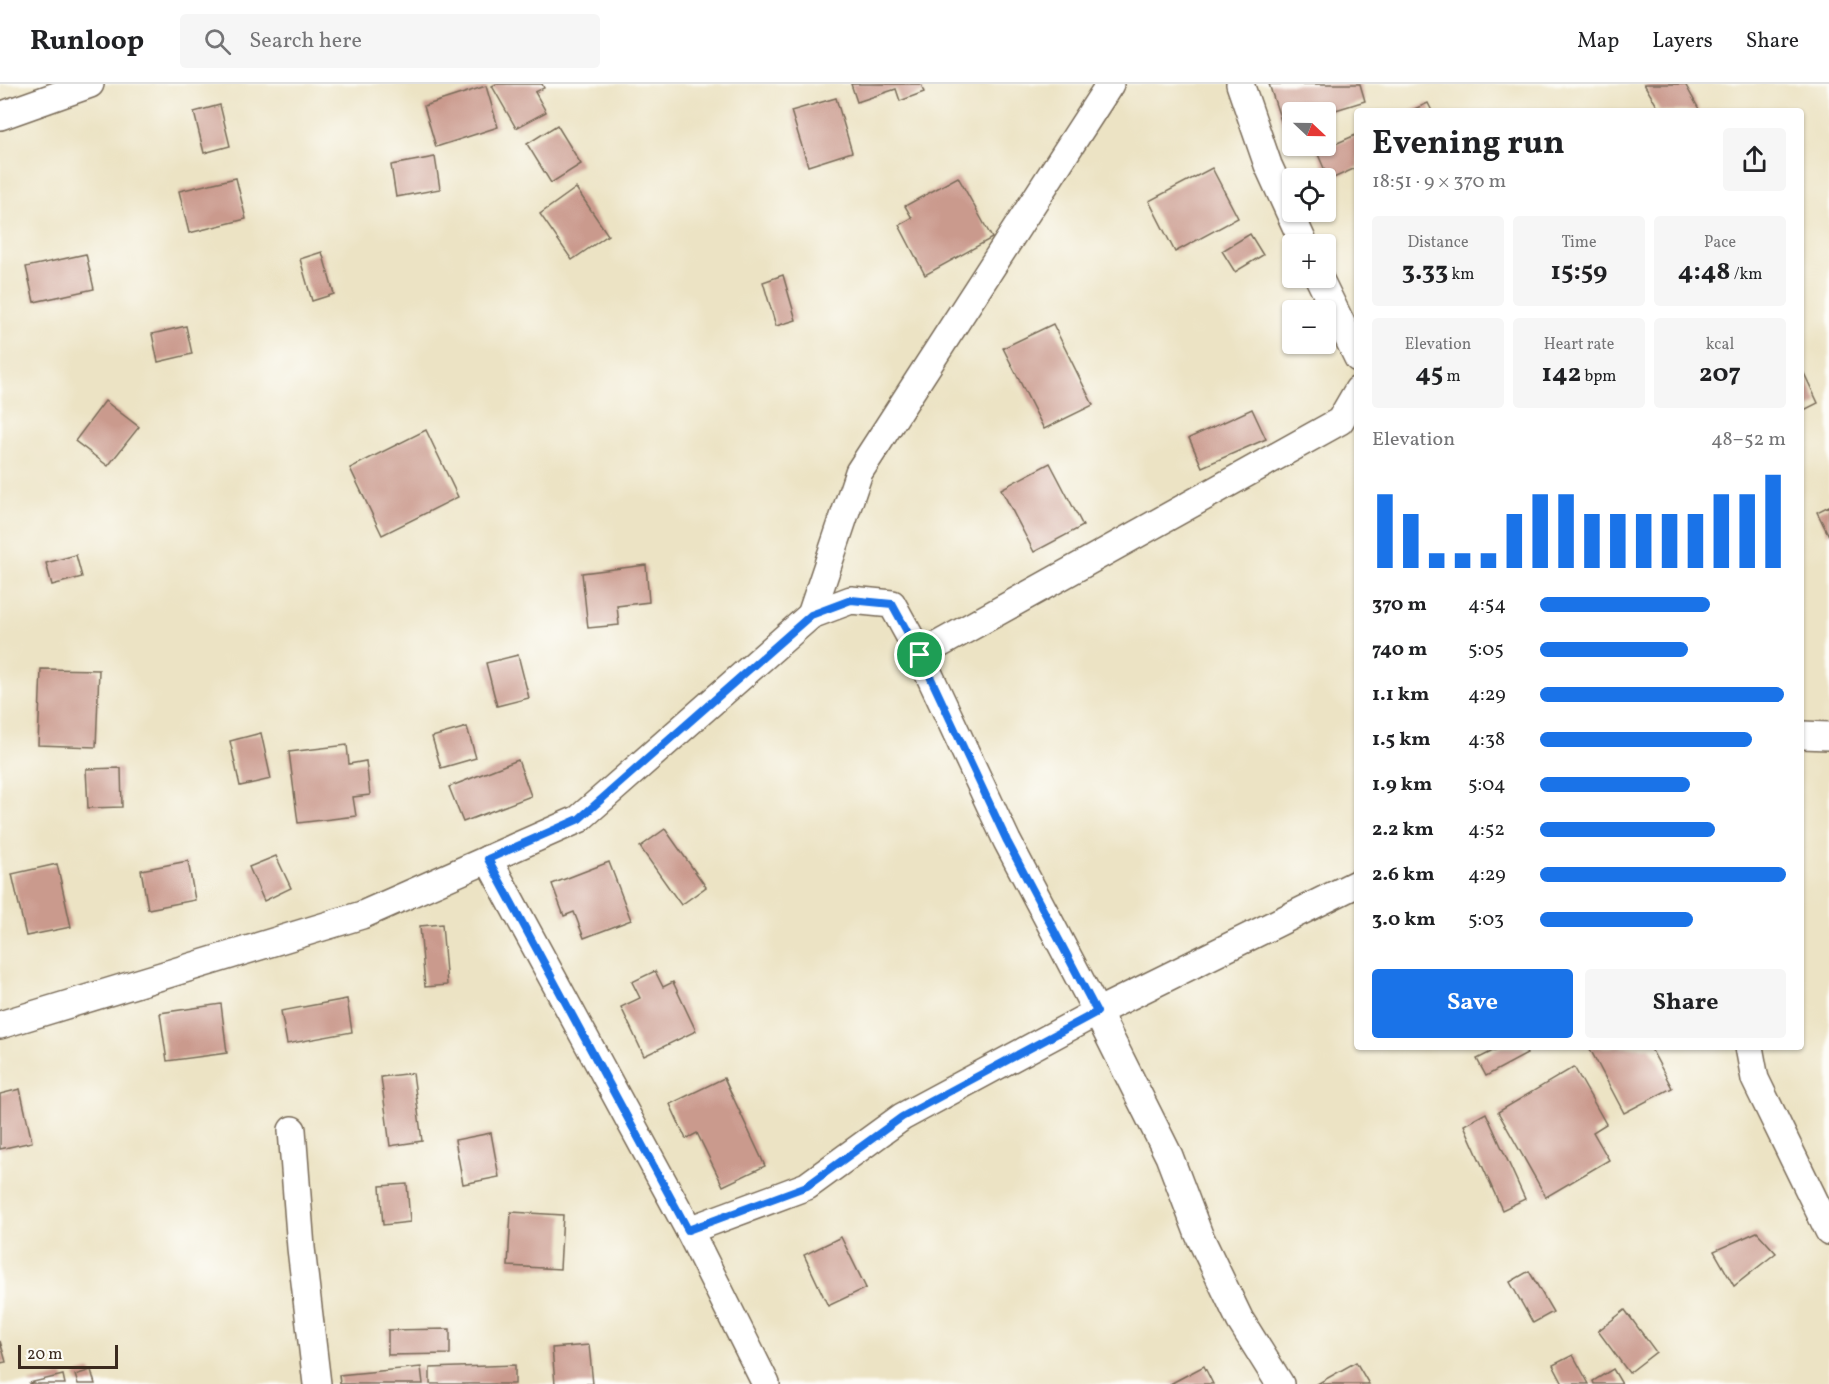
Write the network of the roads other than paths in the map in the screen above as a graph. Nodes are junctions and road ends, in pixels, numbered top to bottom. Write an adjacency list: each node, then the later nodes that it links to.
1 (90, 84): 4 (street)
2 (1110, 84): 9 (street)
3 (1240, 84): 5 (street)
4 (0, 116)
5 (1299, 234)
6 (1324, 288): 7 (street)
7 (1354, 350)
8 (1354, 397): 10 (street)
9 (811, 615): 10 (street); 13 (street)
10 (920, 655): 15 (street)
11 (1804, 735): 12 (street)
12 (1829, 736)
13 (488, 859): 16 (street); 19 (street)
14 (1354, 885): 15 (street)
15 (1097, 1012): 19 (street); 23 (street)
16 (0, 1025)
17 (1750, 1050): 20 (street)
18 (292, 1130): 21 (street)
19 (688, 1230): 22 (street)
20 (1829, 1231)
21 (317, 1384)
22 (766, 1384)
23 (1280, 1384)

